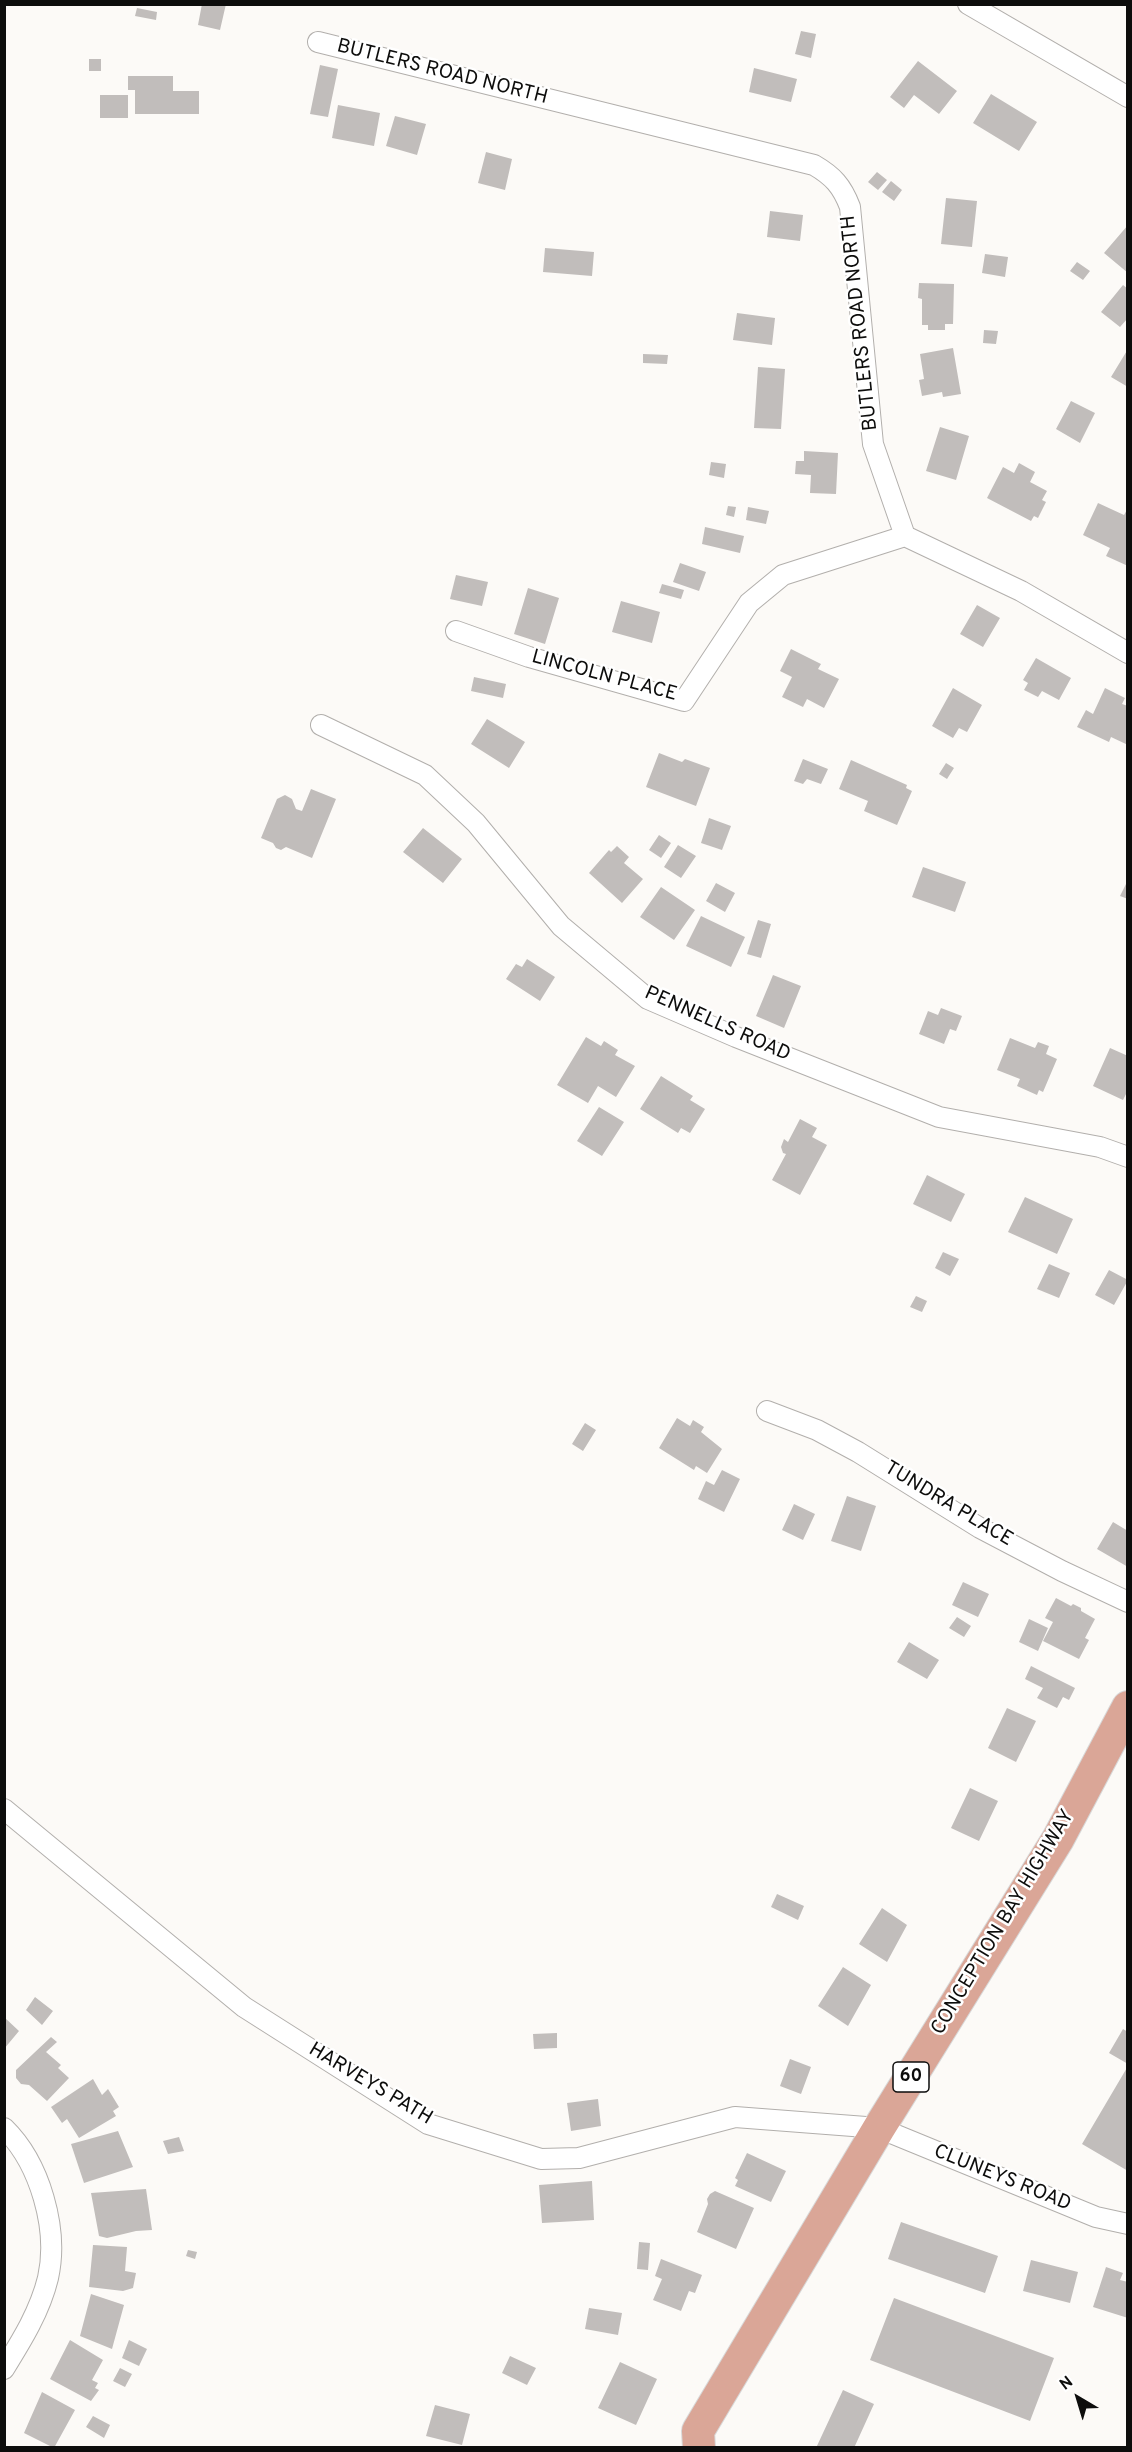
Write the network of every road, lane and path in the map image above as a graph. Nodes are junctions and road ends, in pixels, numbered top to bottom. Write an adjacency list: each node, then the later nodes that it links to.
1 (968, 4): 3 (street)
2 (318, 42): 4 (street, BUTLERS ROAD NORTH)
3 (1128, 97)
4 (905, 536): 5 (street, LINCOLN PLACE); 6 (street)
5 (456, 631)
6 (1128, 653)
7 (321, 725): 8 (street, PENNELLS ROAD)
8 (1128, 1157)
9 (767, 1411): 10 (street, TUNDRA PLACE)
10 (1128, 1602)
11 (1123, 1726): 14 (main road, CONCEPTION BAY HIGHWAY / 60)
12 (4, 1809): 14 (street, HARVEYS PATH)
13 (4, 2128): 16 (street)
14 (879, 2128): 15 (street, CLUNEYS ROAD); 17 (main road, CONCEPTION BAY HIGHWAY / 60)
15 (1128, 2224)
16 (4, 2369)
17 (699, 2448)

